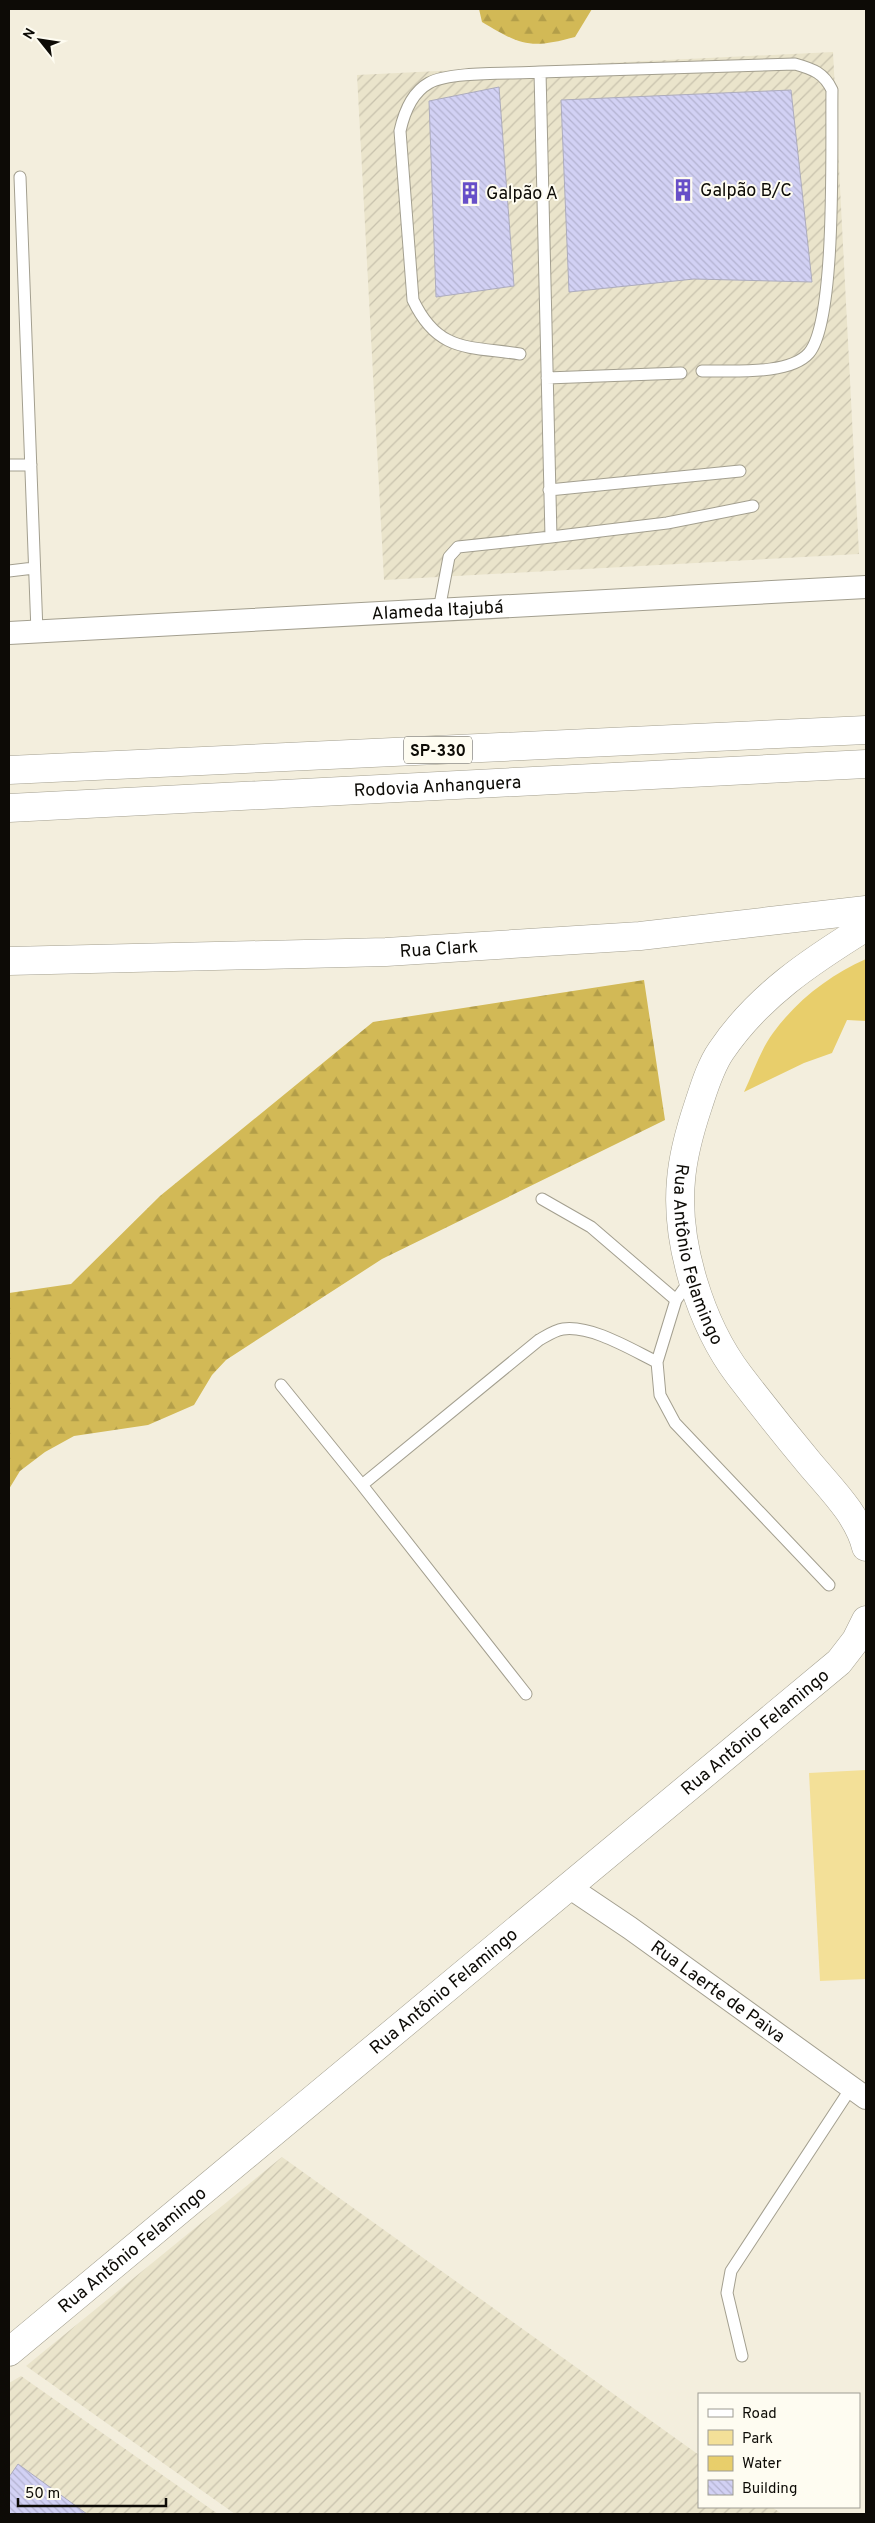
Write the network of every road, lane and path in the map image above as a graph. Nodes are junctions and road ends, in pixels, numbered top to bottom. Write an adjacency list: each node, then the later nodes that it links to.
1 (540, 72): 3 (lane); 4 (lane); 6 (lane)
2 (20, 177): 7 (lane)
3 (520, 354)
4 (702, 371)
5 (681, 373): 6 (lane)
6 (547, 378): 10 (lane)
7 (31, 464): 8 (lane); 13 (lane)
8 (9, 465)
9 (740, 471): 10 (lane)
10 (549, 490): 12 (lane)
11 (753, 506): 12 (lane)
12 (551, 537): 16 (lane)
13 (34, 568): 14 (lane); 17 (lane)
14 (9, 571)
15 (866, 587): 16 (street, Alameda Itajubá)
16 (440, 610): 17 (street, Alameda Itajubá)
17 (37, 632): 18 (street, Alameda Itajubá)
18 (9, 633)
19 (866, 730): 21 (main road, Rodovia Anhanguera / SP-330)
20 (866, 764): 22 (main road, Rodovia Anhanguera / SP-330)
21 (9, 770)
22 (9, 808)
23 (866, 910): 25 (main road, Rua Clark)
24 (866, 927): 27 (main road, Rua Antônio Felamingo)
25 (9, 962)
26 (542, 1199): 28 (lane)
27 (692, 1278): 28 (lane); 32 (main road, Rua Antônio Felamingo)
28 (676, 1300): 29 (lane)
29 (657, 1362): 31 (lane); 33 (lane)
30 (281, 1385): 31 (lane)
31 (362, 1485): 35 (lane)
32 (865, 1539)
33 (829, 1585)
34 (866, 1620): 36 (main road, Rua Antônio Felamingo)
35 (526, 1694)
36 (569, 1887): 37 (street, Rua Laerte de Paiva); 38 (main road, Rua Antônio Felamingo)
37 (859, 2093): 39 (lane)
38 (9, 2352)
39 (742, 2356)

